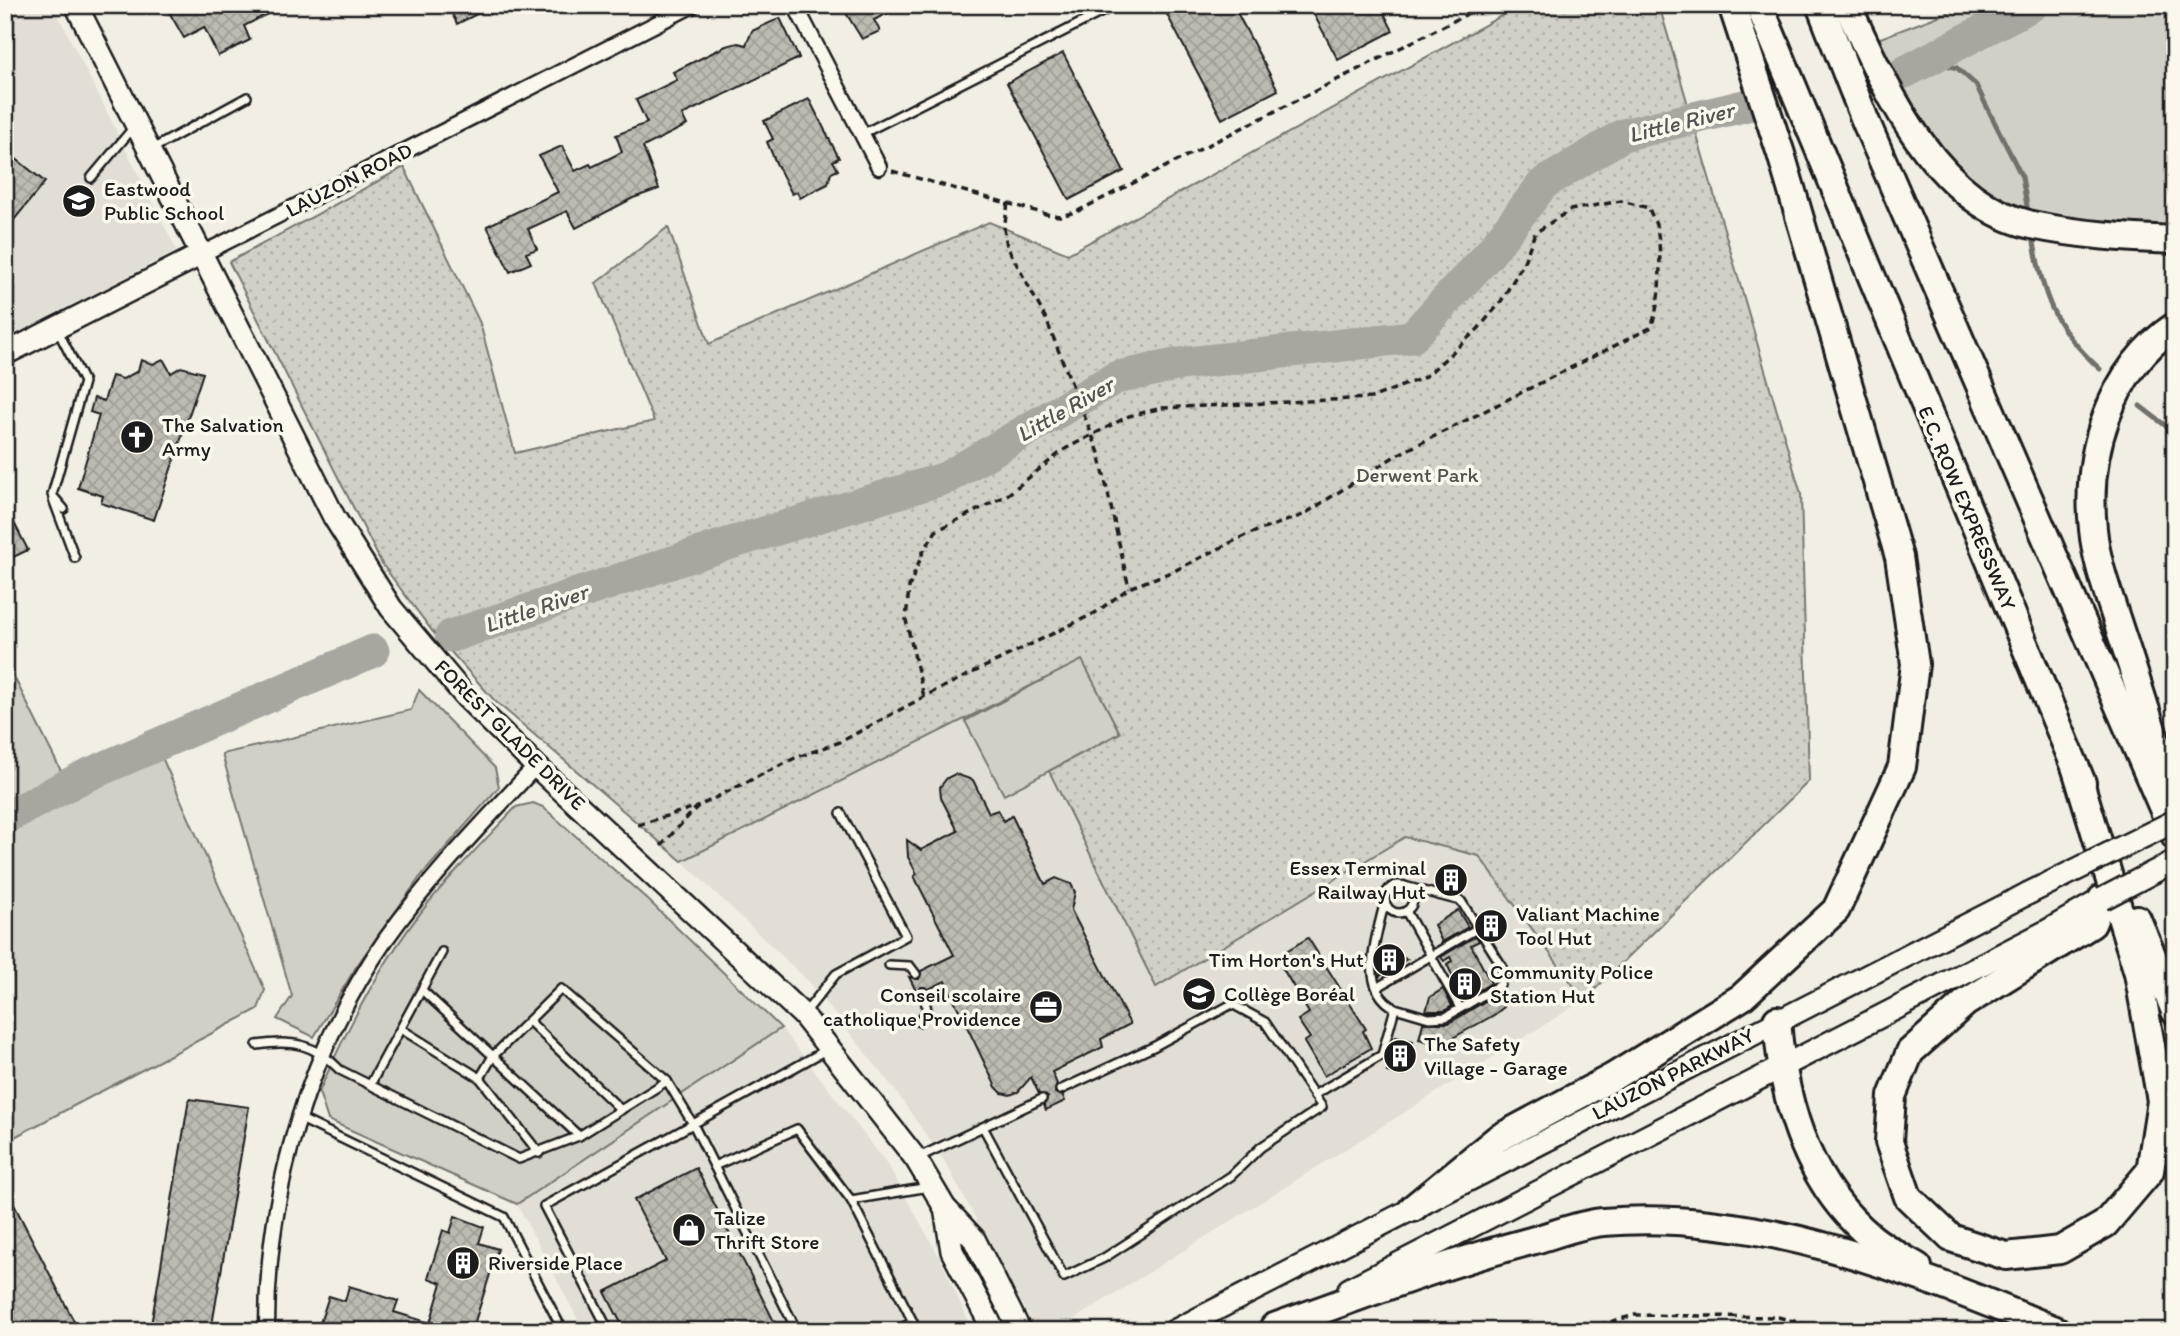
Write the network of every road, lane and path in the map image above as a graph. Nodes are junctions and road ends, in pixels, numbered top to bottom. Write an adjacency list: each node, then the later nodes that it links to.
1 (76, 5): 11 (main road, FOREST GLADE DRIVE)
2 (693, 5): 18 (street, LAUZON ROAD)
3 (795, 5): 12 (street)
4 (1116, 5): 12 (lane)
5 (1485, 5): 16 (path)
6 (1732, 5): 81 (highway)
7 (1759, 5): 29 (highway, E.C. ROW EXPRESSWAY)
8 (1820, 5): 35 (highway)
9 (1847, 5): 17 (highway)
10 (247, 97): 13 (lane)
11 (136, 125): 13 (main road, FOREST GLADE DRIVE); 15 (lane)
12 (862, 134): 14 (street)
13 (148, 151): 18 (main road, FOREST GLADE DRIVE)
14 (879, 167): 16 (path)
15 (91, 178)
16 (1008, 204): 22 (path)
17 (2175, 240)
18 (202, 254): 20 (main road, LAUZON ROAD); 28 (main road, FOREST GLADE DRIVE)
19 (2175, 326): 30 (highway)
20 (57, 328): 21 (main road, LAUZON ROAD); 23 (lane)
21 (7, 350)
22 (1092, 436): 26 (path); 26 (path); 27 (path)
23 (52, 495): 24 (lane); 25 (lane)
24 (64, 509)
25 (75, 558)
26 (1129, 588): 27 (path)
27 (923, 697): 31 (path)
28 (536, 766): 54 (main road, FOREST GLADE DRIVE); 61 (street)
29 (2076, 769): 43 (highway); 53 (highway, E.C. ROW EXPRESSWAY)
30 (2175, 802)
31 (696, 807): 34 (path); 36 (path)
32 (841, 813): 54 (lane)
33 (2175, 821): 55 (main road, LAUZON PARKWAY, bridge)
34 (638, 825)
35 (2175, 836)
36 (661, 846)
37 (2175, 861): 39 (main road, bridge)
38 (1404, 886): 40 (lane); 41 (lane); 42 (lane)
39 (2102, 899): 43 (highway)
40 (1385, 900): 41 (lane); 48 (lane)
41 (1406, 911): 45 (lane)
42 (1478, 928): 45 (lane); 52 (lane)
43 (2049, 940): 63 (main road, LAUZON PARKWAY)
44 (442, 952): 49 (lane)
45 (1432, 955): 48 (lane); 52 (lane)
46 (889, 965): 47 (lane)
47 (916, 974)
48 (1378, 987): 51 (lane)
49 (423, 991): 58 (lane); 62 (lane)
50 (924, 992): 57 (lane)
51 (1395, 1008): 52 (lane); 68 (lane)
52 (1460, 1008)
53 (2175, 1011)
54 (803, 1015): 60 (main road, FOREST GLADE DRIVE)
55 (1777, 1020): 63 (highway); 81 (main road, LAUZON PARKWAY)
56 (528, 1021): 62 (lane); 65 (lane); 70 (lane)
57 (919, 1022)
58 (401, 1029): 64 (lane); 66 (lane)
59 (257, 1045): 61 (lane)
60 (829, 1047): 72 (lane); 76 (main road, FOREST GLADE DRIVE)
61 (325, 1054): 66 (lane); 71 (street)
62 (493, 1056): 64 (lane); 74 (lane)
63 (1781, 1067): 82 (highway); 84 (main road, LAUZON PARKWAY)
64 (480, 1079): 75 (lane)
65 (667, 1081): 70 (lane); 72 (lane)
66 (370, 1085): 75 (lane)
67 (1060, 1090): 68 (lane)
68 (1314, 1095): 73 (lane)
69 (1041, 1099): 73 (lane)
70 (621, 1110): 74 (lane)
71 (298, 1118): 86 (street); 87 (lane)
72 (693, 1124): 77 (lane); 88 (lane)
73 (983, 1127): 76 (lane)
74 (579, 1136): 75 (lane)
75 (539, 1153)
76 (916, 1158): 78 (main road, FOREST GLADE DRIVE)
77 (714, 1166): 79 (lane); 89 (lane)
78 (933, 1186): 79 (lane); 80 (main road, FOREST GLADE DRIVE)
79 (851, 1200): 83 (lane)
80 (945, 1208): 85 (main road, FOREST GLADE DRIVE); 92 (main road, FOREST GLADE DRIVE)
81 (1413, 1208): 93 (main road, LAUZON PARKWAY)
82 (1953, 1289): 84 (highway); 96 (highway)
83 (913, 1322): 90 (lane); 91 (lane)
84 (1270, 1329)
85 (1021, 1330)
86 (267, 1331)
87 (563, 1331)
88 (609, 1331)
89 (797, 1331)
90 (895, 1331)
91 (917, 1331)
92 (994, 1331)
93 (1174, 1331)
94 (1576, 1331): 95 (path)
95 (1831, 1331)
96 (2058, 1331)

